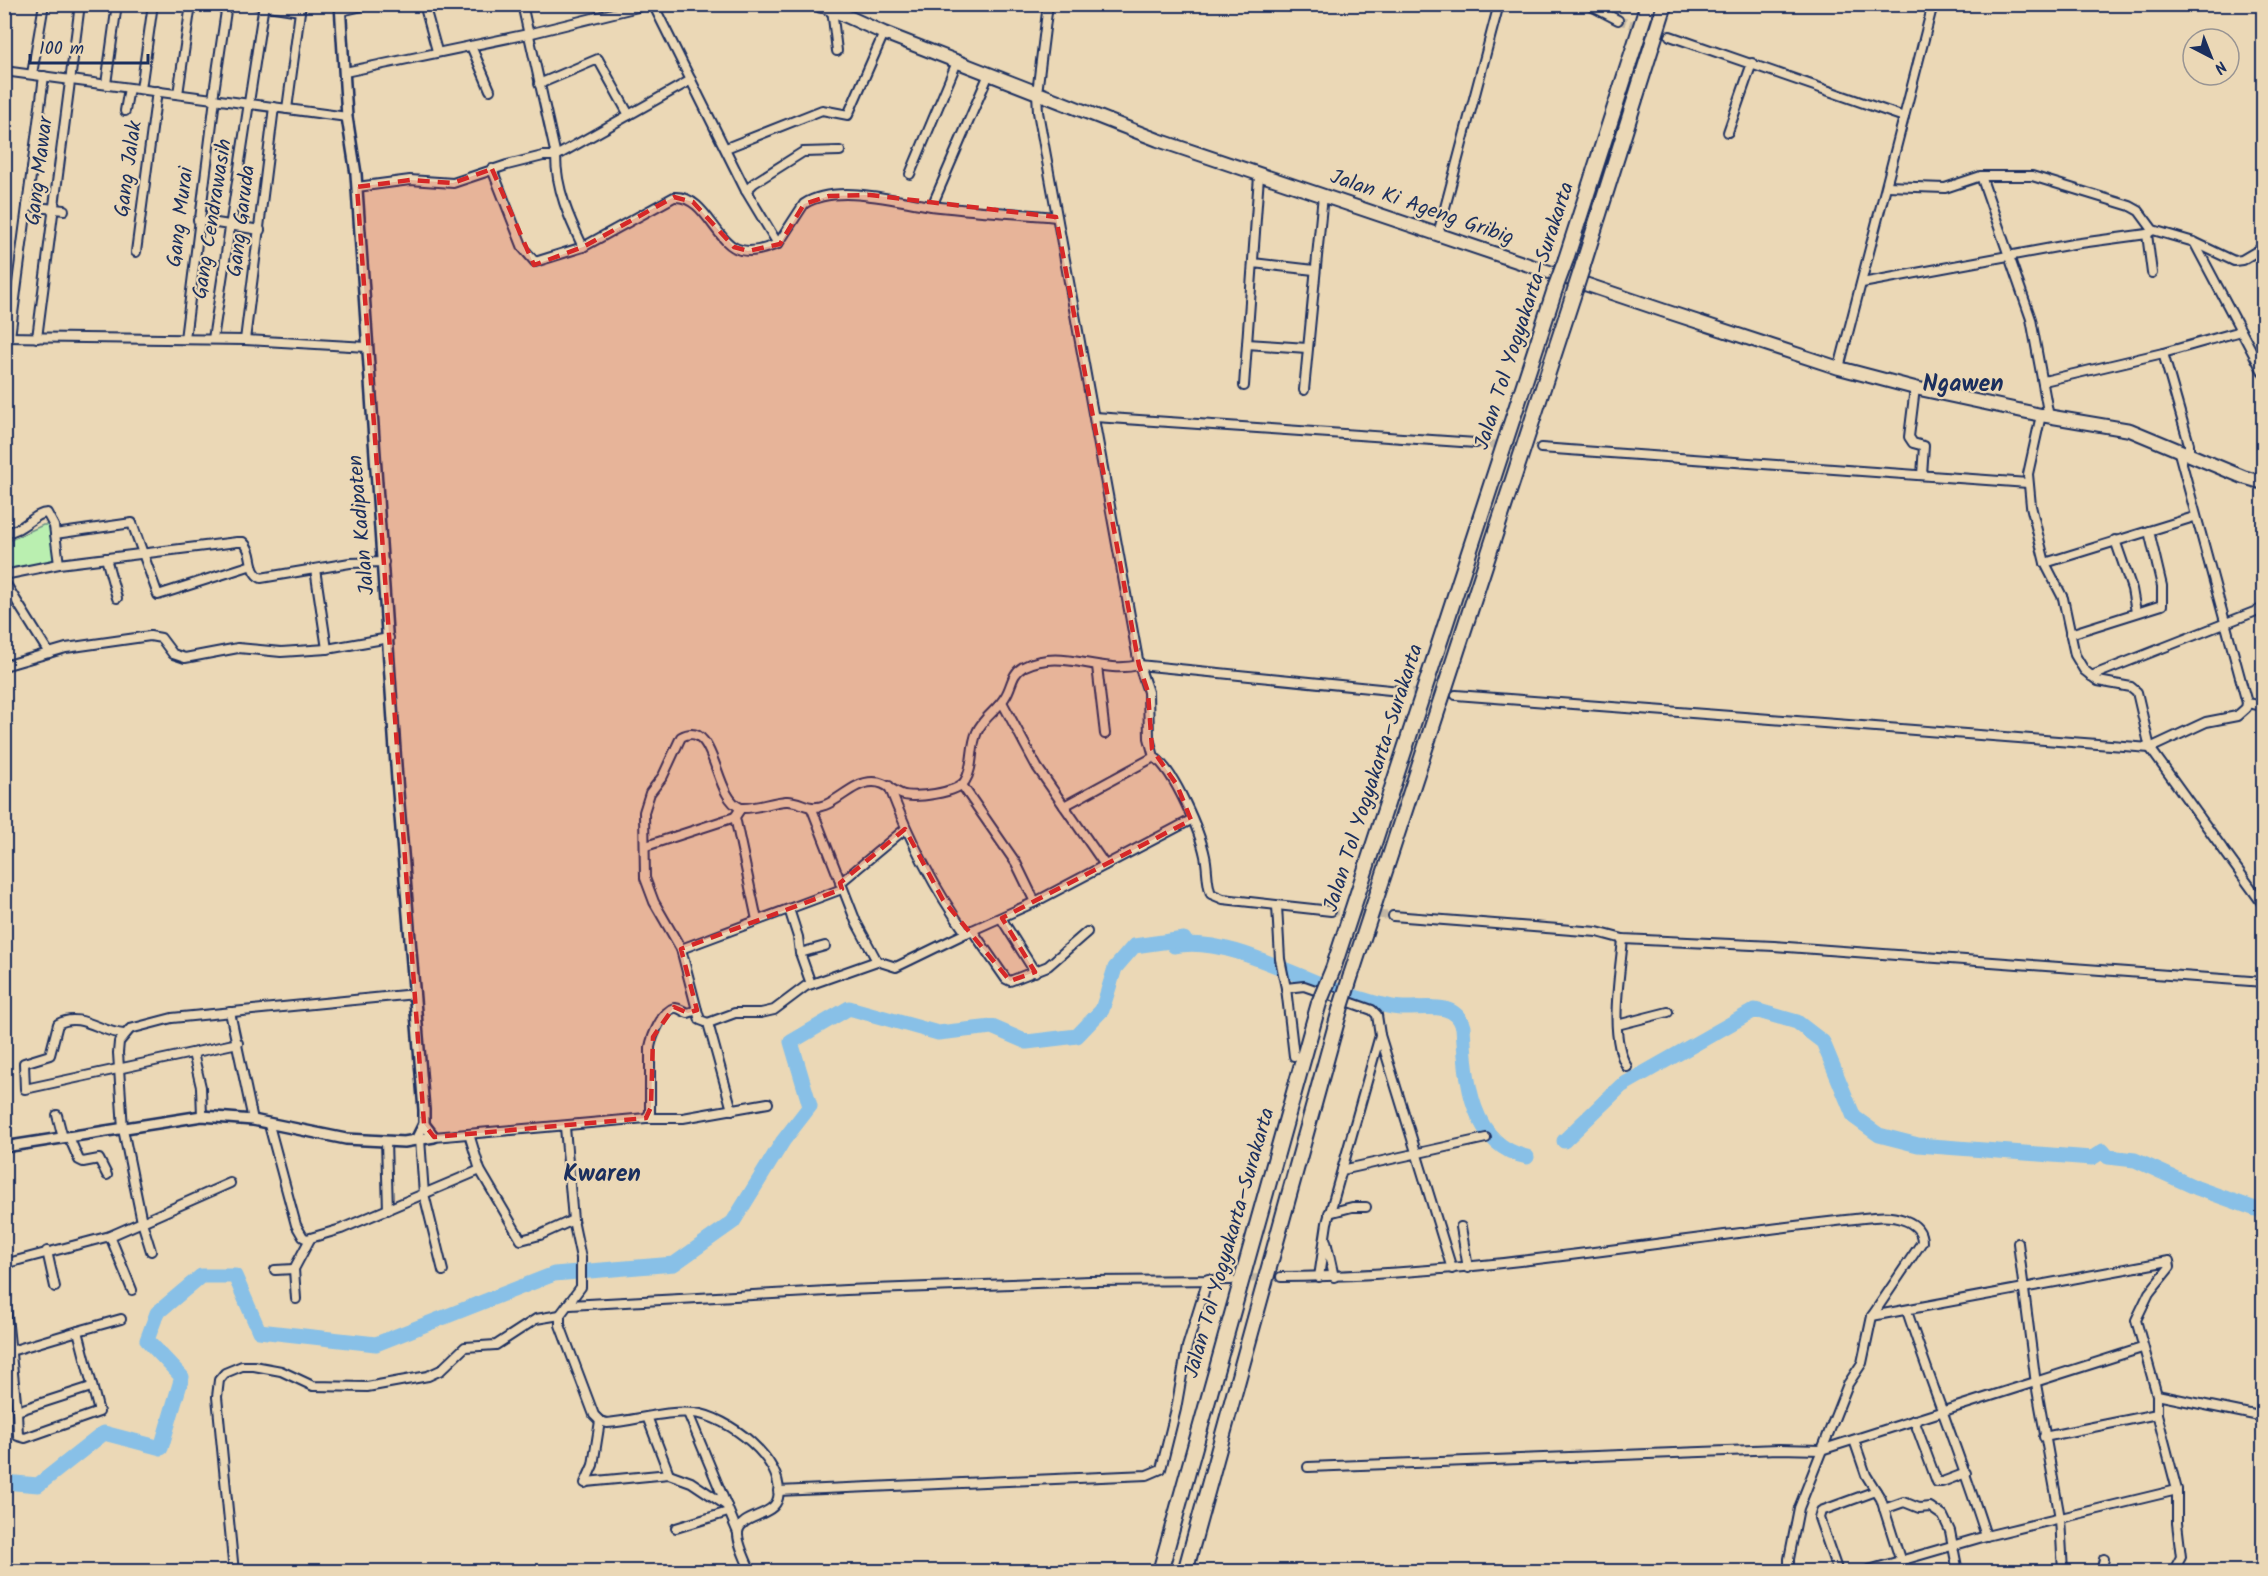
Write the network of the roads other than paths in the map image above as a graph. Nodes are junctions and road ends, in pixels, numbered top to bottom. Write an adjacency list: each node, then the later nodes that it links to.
1 (44, 4): 33 (street)
2 (80, 4): 36 (street, Gang Mawar)
3 (117, 4): 38 (street)
4 (153, 4): 41 (street)
5 (192, 4): 45 (street)
6 (227, 4): 46 (street, Gang Murai)
7 (255, 4): 18 (street)
8 (371, 4): 21 (street)
9 (424, 4): 27 (street)
10 (522, 4): 24 (street)
11 (651, 4): 24 (street); 37 (street)
12 (1048, 4): 44 (street)
13 (1499, 4): 75 (street)
14 (1587, 4): 22 (street)
15 (1648, 4): 277 (highway, Jalan Tol Yogyakarta–Surakarta, bridge)
16 (1667, 4): 278 (highway, Jalan Tol Yogyakarta–Surakarta, bridge)
17 (1933, 4): 53 (street)
18 (264, 5): 20 (street); 47 (street, Gang Cendrawasih)
19 (825, 5): 23 (main road, Jalan Ki Ageng Gribig); 28 (street)
20 (301, 8): 49 (street)
21 (340, 8): 32 (street, Jalan Kadipaten)
22 (1618, 20)
23 (884, 33): 29 (main road, Jalan Ki Ageng Gribig); 55 (street)
24 (528, 34): 26 (street); 39 (street)
25 (1670, 36): 30 (street)
26 (471, 46): 27 (street); 42 (street)
27 (437, 51): 32 (street)
28 (837, 51)
29 (957, 62): 34 (main road, Jalan Ki Ageng Gribig); 59 (street)
30 (1752, 63): 53 (street); 54 (street)
31 (4, 71): 33 (street)
32 (345, 72): 52 (street, Jalan Kadipaten)
33 (32, 74): 35 (street)
34 (989, 74): 44 (main road, Jalan Ki Ageng Gribig); 67 (street)
35 (44, 76): 36 (street); 66 (street)
36 (69, 79): 38 (street); 68 (street, Gang Mawar)
37 (691, 80): 51 (street); 55 (street)
38 (106, 84): 40 (street)
39 (539, 84): 51 (street); 57 (street)
40 (129, 88): 41 (street); 50 (street)
41 (141, 89): 43 (street)
42 (490, 90)
43 (157, 92): 45 (street); 80 (street, Gang Jalak)
44 (1037, 93): 60 (main road, Jalan Ki Ageng Gribig); 70 (street)
45 (178, 94): 46 (street)
46 (214, 99): 47 (street); 71 (street, Gang Murai)
47 (249, 104): 48 (street); 72 (street, Gang Cendrawasih)
48 (274, 108): 49 (street); 73 (street, Gang Garuda)
49 (287, 109): 52 (street)
50 (125, 111)
51 (629, 115): 57 (street)
52 (347, 117): 63 (street, Jalan Kadipaten)
53 (1904, 117): 62 (street)
54 (1728, 132)
55 (726, 148): 64 (street)
56 (840, 151): 64 (street)
57 (556, 156): 58 (street); 78 (street)
58 (492, 169): 63 (street); 78 (street)
59 (910, 174)
60 (1259, 176): 65 (main road, Jalan Ki Ageng Gribig); 82 (street)
61 (1981, 176): 62 (street); 74 (street); 81 (street)
62 (1887, 186): 85 (street)
63 (357, 187): 93 (street, Jalan Kadipaten)
64 (746, 191): 77 (street)
65 (1323, 195): 75 (main road, Jalan Ki Ageng Gribig); 83 (street)
66 (27, 206): 68 (street); 87 (street)
67 (932, 206): 70 (street); 77 (street)
68 (53, 209): 69 (street); 88 (street, Gang Mawar)
69 (64, 210)
70 (1056, 217): 103 (street)
71 (198, 220): 72 (street); 89 (street, Gang Murai)
72 (231, 225): 73 (street); 90 (street, Gang Cendrawasih)
73 (260, 230): 91 (street, Gang Garuda)
74 (2150, 232): 76 (street); 81 (street); 84 (street)
75 (1438, 234): 96 (main road, Jalan Ki Ageng Gribig)
76 (2194, 242): 79 (street); 86 (street)
77 (778, 244): 78 (street)
78 (583, 247)
79 (2264, 247)
80 (136, 252)
81 (2008, 257): 85 (street); 98 (street)
82 (1253, 263): 83 (street); 92 (street)
83 (1314, 270): 94 (street)
84 (2152, 273)
85 (1862, 283): 96 (street)
86 (2241, 331): 95 (street); 97 (street)
87 (7, 337): 88 (street)
88 (37, 338): 89 (street)
89 (185, 339): 90 (street)
90 (213, 339): 91 (street)
91 (245, 340): 93 (street)
92 (1247, 344): 94 (street); 99 (street)
93 (367, 347): 117 (street, Jalan Kadipaten)
94 (1307, 348): 101 (street)
95 (2163, 353): 98 (street); 106 (street)
96 (1839, 368): 100 (main road, Jalan Ki Ageng Gribig)
97 (2263, 373)
98 (2044, 381): 102 (street)
99 (1244, 386)
100 (1915, 388): 102 (main road, Jalan Ki Ageng Gribig); 107 (street)
101 (1304, 390)
102 (2045, 416): 106 (main road, Jalan Ki Ageng Gribig); 108 (street)
103 (1095, 417): 104 (street); 132 (street)
104 (1476, 443)
105 (1541, 448): 107 (street)
106 (2183, 451): 109 (main road, Jalan Ki Ageng Gribig); 110 (street)
107 (1922, 475): 108 (street)
108 (2028, 483): 118 (street)
109 (2264, 483)
110 (2194, 517): 111 (street); 127 (street)
111 (2149, 531): 114 (street); 126 (street)
112 (4, 533): 113 (street)
113 (55, 534): 115 (street); 119 (street)
114 (2115, 540): 118 (street); 126 (street)
115 (144, 554): 116 (street); 120 (street); 120 (street)
116 (106, 558): 119 (street); 124 (street)
117 (384, 562): 121 (street); 129 (street, Jalan Kadipaten)
118 (2045, 563): 128 (street)
119 (59, 564): 122 (street)
120 (252, 566): 121 (street)
121 (315, 569): 130 (street)
122 (4, 574)
123 (4, 581): 131 (street)
124 (117, 598)
125 (2264, 608): 127 (street)
126 (2136, 612): 128 (street)
127 (2224, 622): 135 (street); 139 (street)
128 (2070, 634): 135 (street)
129 (389, 638): 130 (street); 174 (street, Jalan Kadipaten)
130 (327, 649): 131 (street)
131 (49, 653): 133 (street)
132 (1139, 665): 134 (street); 136 (street); 143 (street)
133 (4, 666)
134 (1097, 666): 138 (street); 141 (street)
135 (2091, 676): 142 (street)
136 (1400, 691)
137 (1456, 695): 142 (street)
138 (1002, 702): 145 (street); 146 (street)
139 (2247, 703): 140 (street); 142 (street)
140 (2264, 706)
141 (1105, 734)
142 (2150, 748): 157 (street)
143 (1154, 757): 146 (street); 150 (street)
144 (888, 785): 145 (street); 148 (street); 151 (street)
145 (962, 785): 155 (street)
146 (1064, 806): 153 (street)
147 (741, 808): 148 (street); 149 (street); 152 (street)
148 (812, 809): 154 (street)
149 (735, 817): 152 (street); 162 (street)
150 (1191, 820): 153 (street); 156 (street)
151 (905, 829): 154 (street); 163 (street)
152 (646, 846): 167 (street)
153 (1105, 865): 155 (street)
154 (841, 886): 158 (street); 169 (street)
155 (1035, 902): 161 (street)
156 (1277, 906): 159 (street); 173 (street)
157 (2264, 906)
158 (789, 909): 162 (street); 168 (street)
159 (1331, 911)
160 (1393, 916): 165 (street)
161 (1002, 918): 163 (street); 170 (street)
162 (757, 920): 167 (street)
163 (969, 932): 169 (street); 170 (street)
164 (1087, 932): 170 (street)
165 (1623, 939): 171 (street); 178 (street)
166 (825, 946): 168 (street)
167 (681, 949): 177 (street)
168 (800, 953): 172 (street)
169 (874, 957): 172 (street)
170 (1035, 972)
171 (2264, 982)
172 (810, 983): 177 (street)
173 (1286, 988): 180 (street); 183 (street)
174 (415, 994): 175 (street); 192 (street, Jalan Kadipaten)
175 (230, 1012): 179 (street); 181 (street)
176 (1668, 1012): 178 (street)
177 (701, 1016): 187 (street); 190 (street)
178 (1617, 1026): 184 (street)
179 (124, 1034): 185 (street); 185 (street)
180 (1380, 1035): 203 (street); 205 (street)
181 (238, 1043): 182 (street); 191 (street)
182 (192, 1053): 185 (street); 189 (street)
183 (1294, 1056)
184 (1628, 1067)
185 (120, 1069): 195 (street)
186 (768, 1103): 187 (street)
187 (732, 1110): 190 (street)
188 (57, 1115): 197 (street)
189 (202, 1116): 191 (street); 195 (street)
190 (646, 1118): 194 (street)
191 (253, 1120): 193 (street)
192 (424, 1124): 198 (street); 200 (street)
193 (269, 1125): 201 (street); 217 (street)
194 (565, 1127): 196 (street); 212 (street)
195 (123, 1129): 197 (street); 213 (street)
196 (469, 1134): 198 (street); 204 (street)
197 (66, 1137): 202 (street); 206 (street)
198 (434, 1137): 200 (street)
199 (1486, 1138): 203 (street)
200 (418, 1139): 201 (street); 208 (street)
201 (386, 1142): 210 (street)
202 (4, 1147)
203 (1416, 1153): 205 (street); 224 (street)
204 (480, 1170): 208 (street); 212 (street)
205 (1342, 1170): 211 (street)
206 (107, 1175)
207 (230, 1183): 213 (street)
208 (424, 1194): 210 (street); 226 (street)
209 (1366, 1207): 211 (street)
210 (388, 1210): 217 (street)
211 (1329, 1214): 216 (street)
212 (573, 1220): 237 (street)
213 (142, 1222): 215 (street); 220 (street)
214 (1461, 1227): 222 (street)
215 (110, 1236): 219 (street); 235 (street)
216 (1325, 1236): 228 (street); 229 (street)
217 (310, 1239): 223 (street)
218 (2018, 1243): 233 (street)
219 (46, 1251): 221 (street); 232 (street)
220 (151, 1251)
221 (4, 1264)
222 (1468, 1268): 224 (street); 240 (street)
223 (294, 1269): 225 (street); 236 (street)
224 (1452, 1269): 229 (street)
225 (275, 1270)
226 (443, 1271)
227 (1281, 1277): 228 (street)
228 (1319, 1277): 229 (street)
229 (1334, 1277)
230 (1208, 1280): 231 (street); 237 (street); 263 (street)
231 (1231, 1280)
232 (55, 1287)
233 (2025, 1289): 238 (street); 243 (street); 245 (street)
234 (5, 1290): 244 (street)
235 (132, 1290)
236 (296, 1299)
237 (570, 1305): 239 (street)
238 (1907, 1311): 240 (street); 249 (street)
239 (560, 1315): 255 (street); 275 (street)
240 (1872, 1316): 258 (street)
241 (122, 1319): 242 (street)
242 (78, 1331): 244 (street); 246 (street)
243 (2142, 1348): 245 (street); 247 (street)
244 (7, 1353): 248 (street)
245 (2036, 1384): 249 (street); 256 (street)
246 (92, 1387): 248 (street); 248 (street)
247 (2157, 1395): 251 (street); 252 (street)
248 (17, 1411)
249 (1940, 1411): 254 (street); 260 (street)
250 (688, 1413): 253 (street); 263 (street); 265 (street)
251 (2157, 1414): 256 (street); 262 (street)
252 (2264, 1417)
253 (648, 1419): 255 (street); 261 (street)
254 (1914, 1420): 257 (street); 260 (street)
255 (600, 1421): 261 (street)
256 (2044, 1437): 267 (street)
257 (1854, 1440): 258 (street); 264 (street)
258 (1821, 1450): 259 (street); 279 (street)
259 (1308, 1467)
260 (1966, 1473): 270 (street)
261 (669, 1474): 265 (street)
262 (2177, 1490): 267 (street); 284 (street)
263 (778, 1491): 269 (street)
264 (1876, 1491): 266 (street); 280 (street)
265 (727, 1509): 268 (street); 269 (street)
266 (1884, 1509): 271 (street); 272 (street)
267 (2060, 1518): 270 (street); 282 (street)
268 (676, 1528)
269 (738, 1533): 276 (street)
270 (1986, 1536): 271 (street)
271 (1954, 1545): 272 (street); 281 (street)
272 (1900, 1559): 274 (street)
273 (2104, 1559): 283 (street)
274 (1867, 1571)
275 (234, 1572)
276 (751, 1572)
277 (1160, 1572)
278 (1185, 1572)
279 (1789, 1572)
280 (1838, 1572)
281 (1958, 1572)
282 (2063, 1572)
283 (2101, 1572)
284 (2173, 1572)

